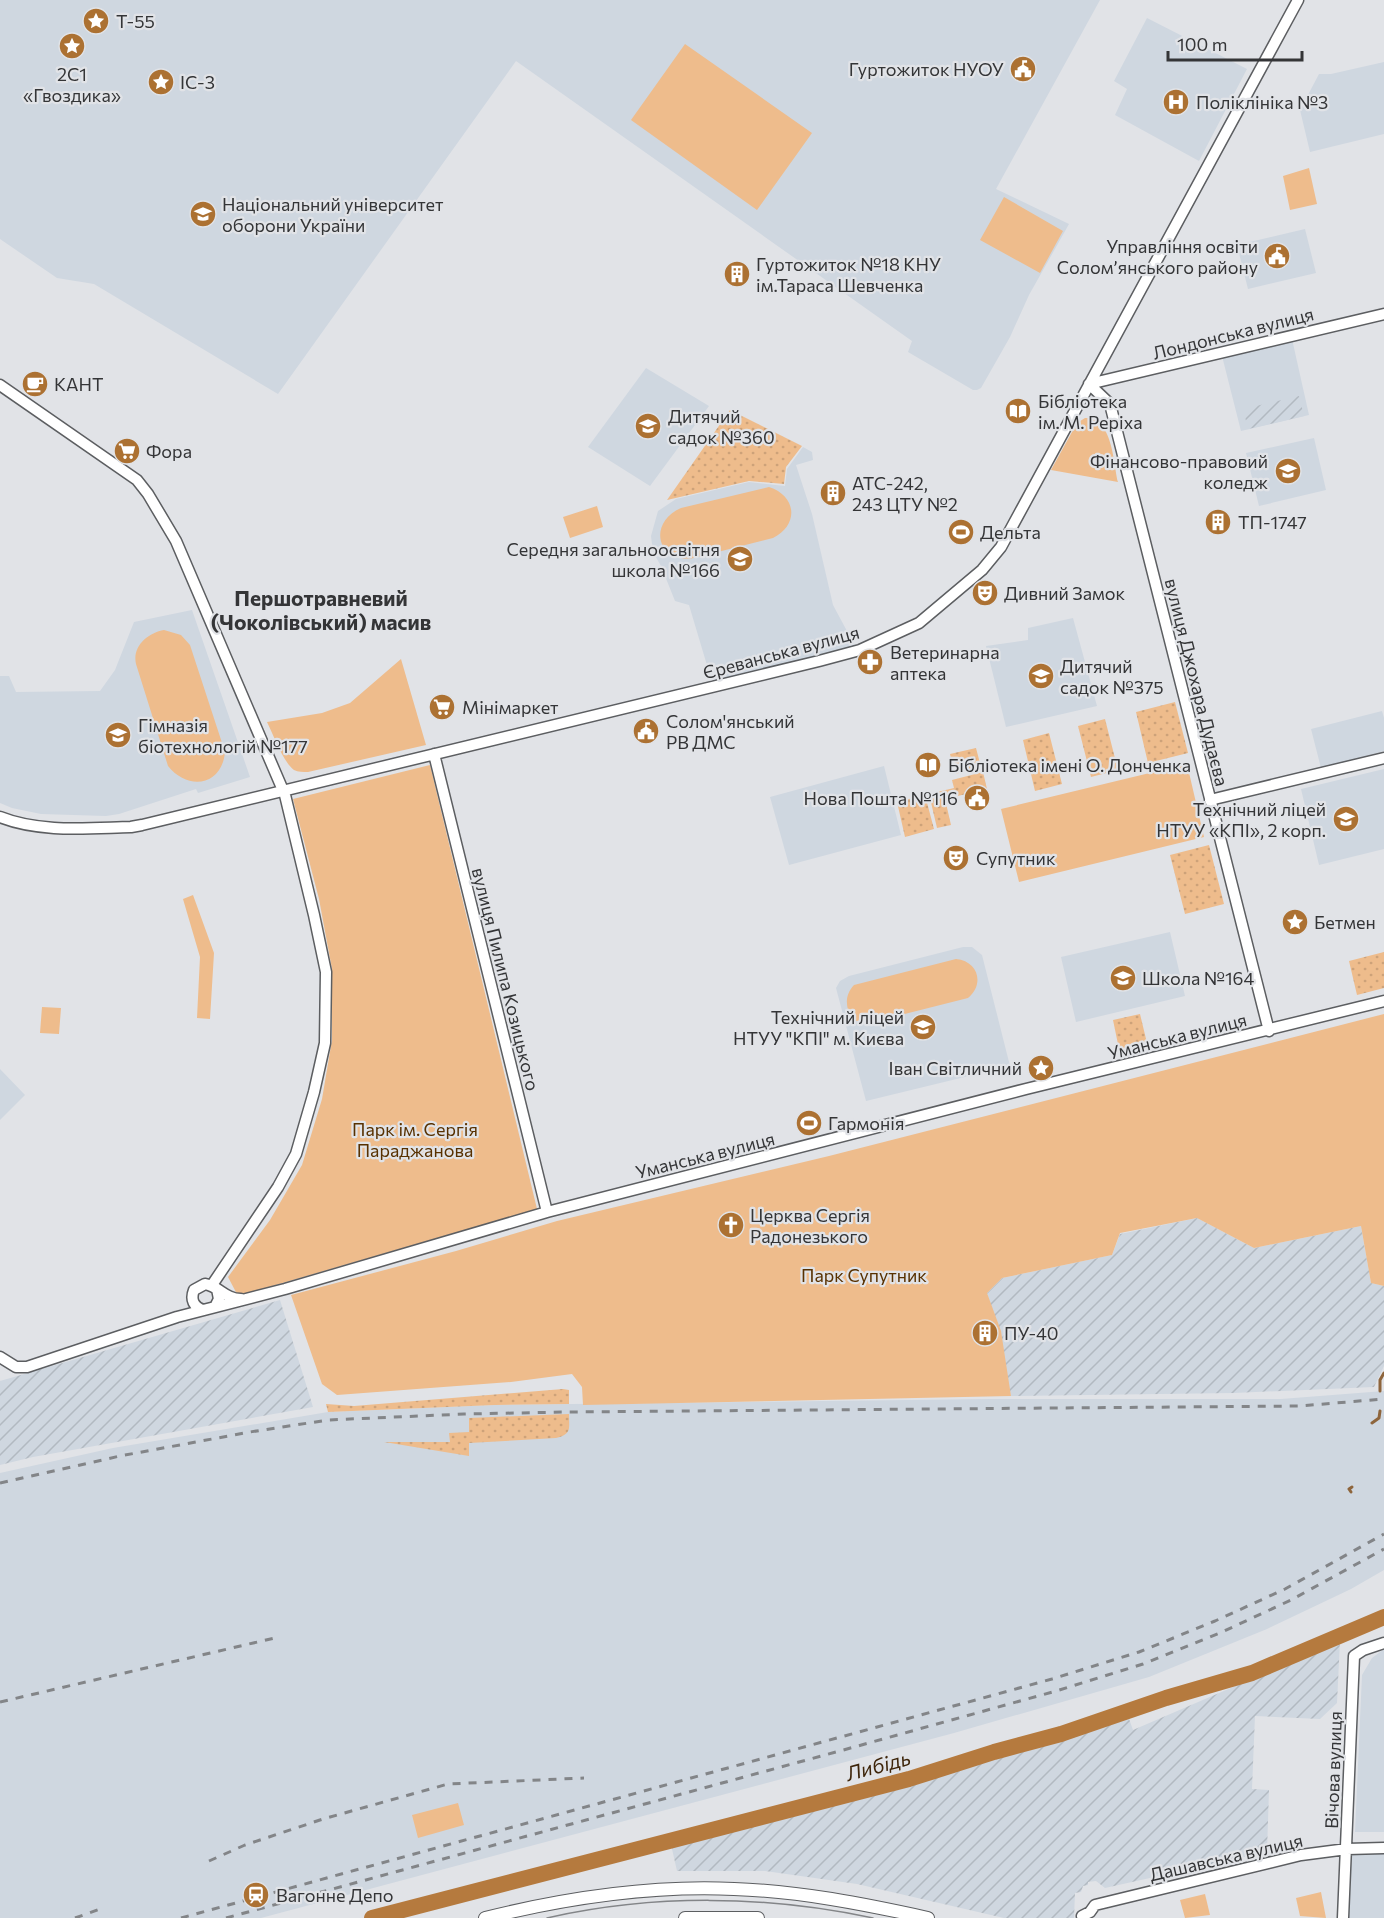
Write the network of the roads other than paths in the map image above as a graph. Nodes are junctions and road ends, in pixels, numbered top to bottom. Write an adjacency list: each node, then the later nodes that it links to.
1 (1298, 0): 3 (street, Єреванська вулиця)
2 (1384, 314): 3 (street, Лондонська вулиця)
3 (1089, 384): 5 (street, Єреванська вулиця); 8 (street, вулиця Джохара Дудаєва)
4 (0, 385): 7 (street)
5 (434, 754): 7 (street, Єреванська вулиця); 12 (street, вулиця Пилипа Козицького)
6 (1384, 758): 8 (street)
7 (283, 790): 9 (street, Єреванська вулиця); 13 (street)
8 (1210, 800): 11 (street, вулиця Джохара Дудаєва)
9 (0, 817)
10 (1384, 1001): 11 (street, Уманська вулиця)
11 (1269, 1031): 12 (street, Уманська вулиця)
12 (547, 1212): 15 (street, Уманська вулиця)
13 (214, 1287): 14 (street); 15 (street); 16 (street)
14 (192, 1299): 16 (street); 17 (street)
15 (247, 1299): 16 (street, Уманська вулиця)
16 (207, 1311): 17 (street, Уманська вулиця)
17 (177, 1317): 18 (street, Уманська вулиця)
18 (0, 1357)
19 (1384, 1643): 21 (street, Вічова вулиця)
20 (1384, 1848): 21 (street, Дашавська вулиця)
21 (1347, 1849): 22 (street, Дашавська вулиця); 27 (street, Вічова вулиця)
22 (1082, 1916)
23 (485, 1918): 26 (main road)
24 (686, 1918): 25 (main road)
25 (758, 1918)
26 (928, 1918)
27 (1343, 1918)

